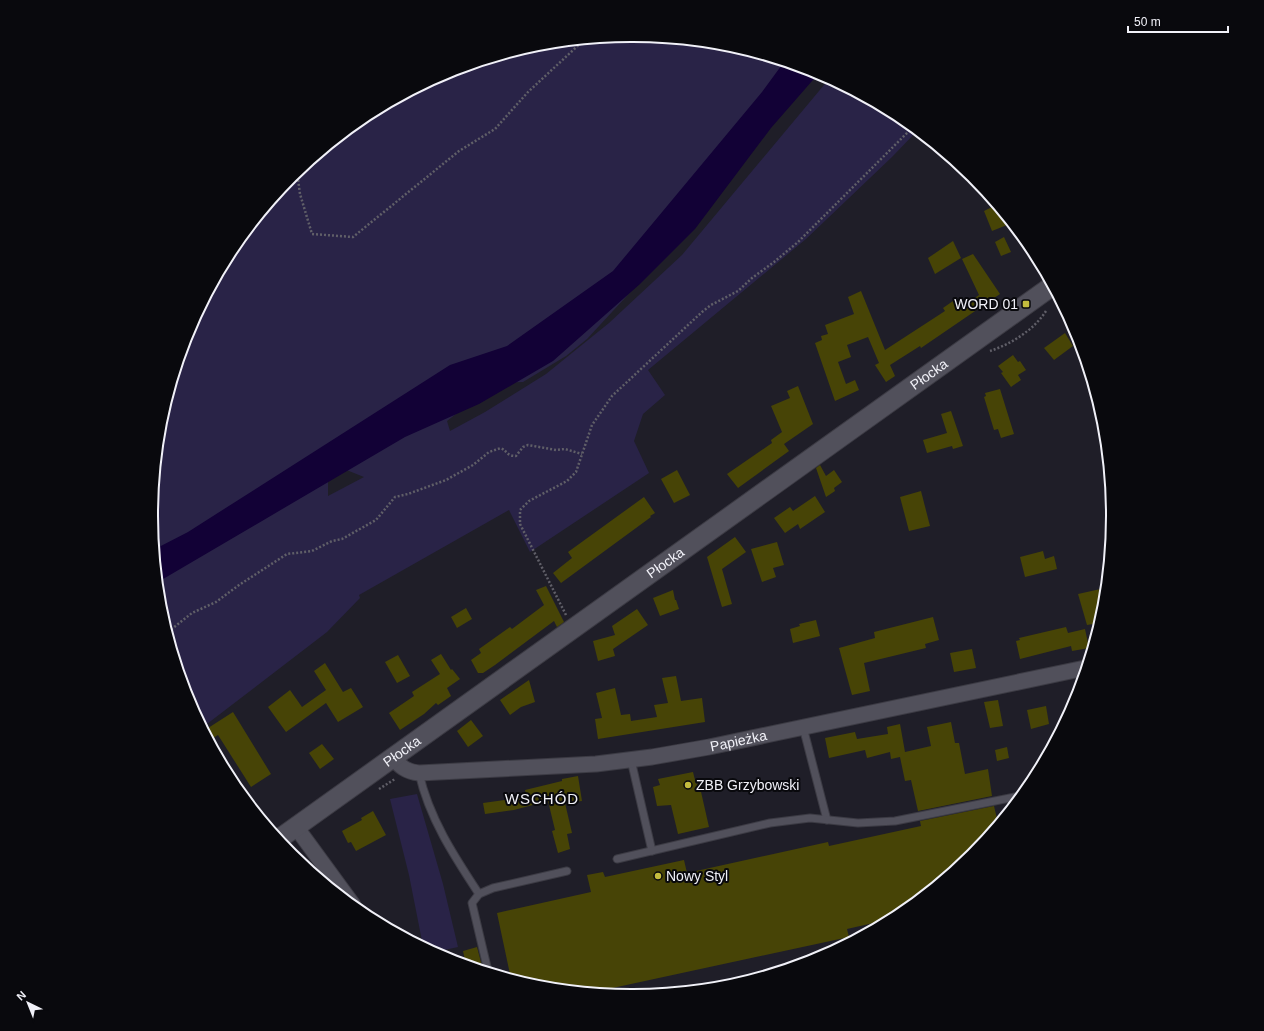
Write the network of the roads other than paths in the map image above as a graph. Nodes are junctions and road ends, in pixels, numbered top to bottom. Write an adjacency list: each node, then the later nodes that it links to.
1 (1048, 289): 4 (street, Płocka)
2 (1080, 669): 3 (street, Papieżka)
3 (803, 727): 5 (street, Papieżka); 8 (lane)
4 (392, 757): 6 (street, Papieżka); 9 (street, Płocka)
5 (631, 760): 6 (street, Papieżka); 11 (lane)
6 (419, 773): 15 (lane)
7 (1013, 797): 8 (lane)
8 (827, 820): 11 (lane)
9 (296, 827): 10 (street, Płocka); 14 (street)
10 (283, 836)
11 (652, 851): 12 (lane)
12 (617, 859)
13 (567, 872): 15 (lane)
14 (339, 887)
15 (479, 894): 16 (lane)
16 (487, 966)

